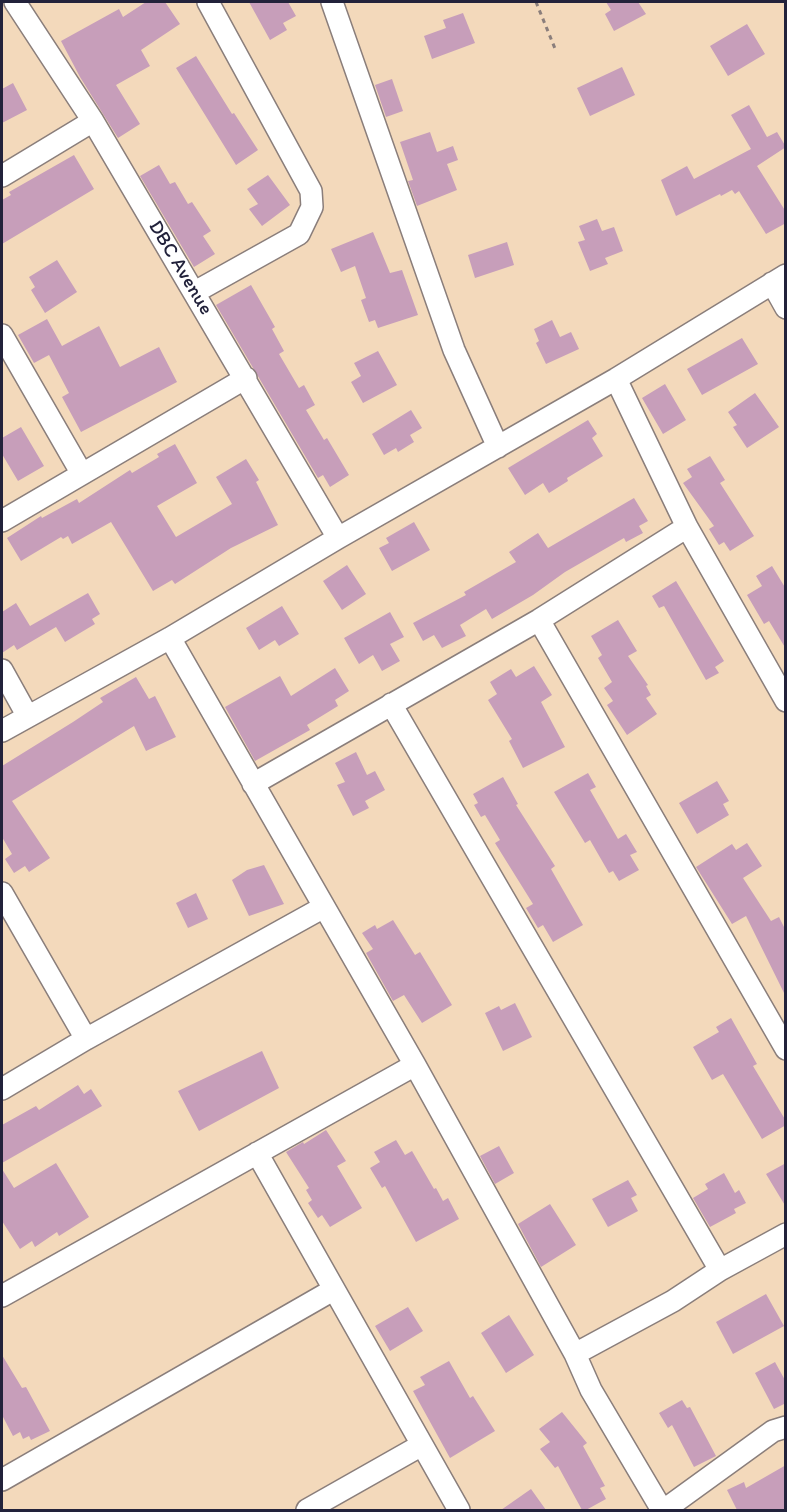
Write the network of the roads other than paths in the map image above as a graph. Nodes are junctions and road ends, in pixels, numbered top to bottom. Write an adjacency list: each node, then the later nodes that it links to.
1 (15, 2): 4 (street, DBC Avenue)
2 (208, 2): 7 (street)
3 (332, 2): 12 (street)
4 (93, 122): 5 (street); 7 (street, DBC Avenue)
5 (2, 176)
6 (779, 279): 8 (street); 11 (street)
7 (195, 292): 10 (street, DBC Avenue)
8 (786, 308)
9 (2, 335): 13 (street)
10 (246, 378): 13 (street); 16 (street, DBC Avenue)
11 (616, 379): 12 (street); 15 (street)
12 (498, 447): 16 (street)
13 (82, 474): 14 (street)
14 (2, 521)
15 (687, 527): 17 (street); 20 (street)
16 (338, 538): 18 (street)
17 (539, 620): 21 (street); 28 (street)
18 (170, 638): 22 (street); 24 (street)
19 (2, 670): 22 (street)
20 (786, 701)
21 (391, 704): 24 (street); 33 (street)
22 (27, 716): 23 (street)
23 (2, 731)
24 (253, 784): 26 (street)
25 (2, 893): 27 (street)
26 (324, 907): 27 (street); 29 (street)
27 (86, 1039): 30 (street)
28 (786, 1049)
29 (415, 1065): 31 (street); 36 (street)
30 (2, 1089)
31 (257, 1153): 34 (street); 35 (street)
32 (786, 1234): 33 (street)
33 (720, 1270): 36 (street)
34 (333, 1290): 38 (street); 39 (street)
35 (2, 1296)
36 (575, 1354): 42 (street)
37 (786, 1426): 42 (street)
38 (420, 1446): 40 (street); 41 (street)
39 (2, 1480)
40 (307, 1510)
41 (459, 1510)
42 (663, 1510)

